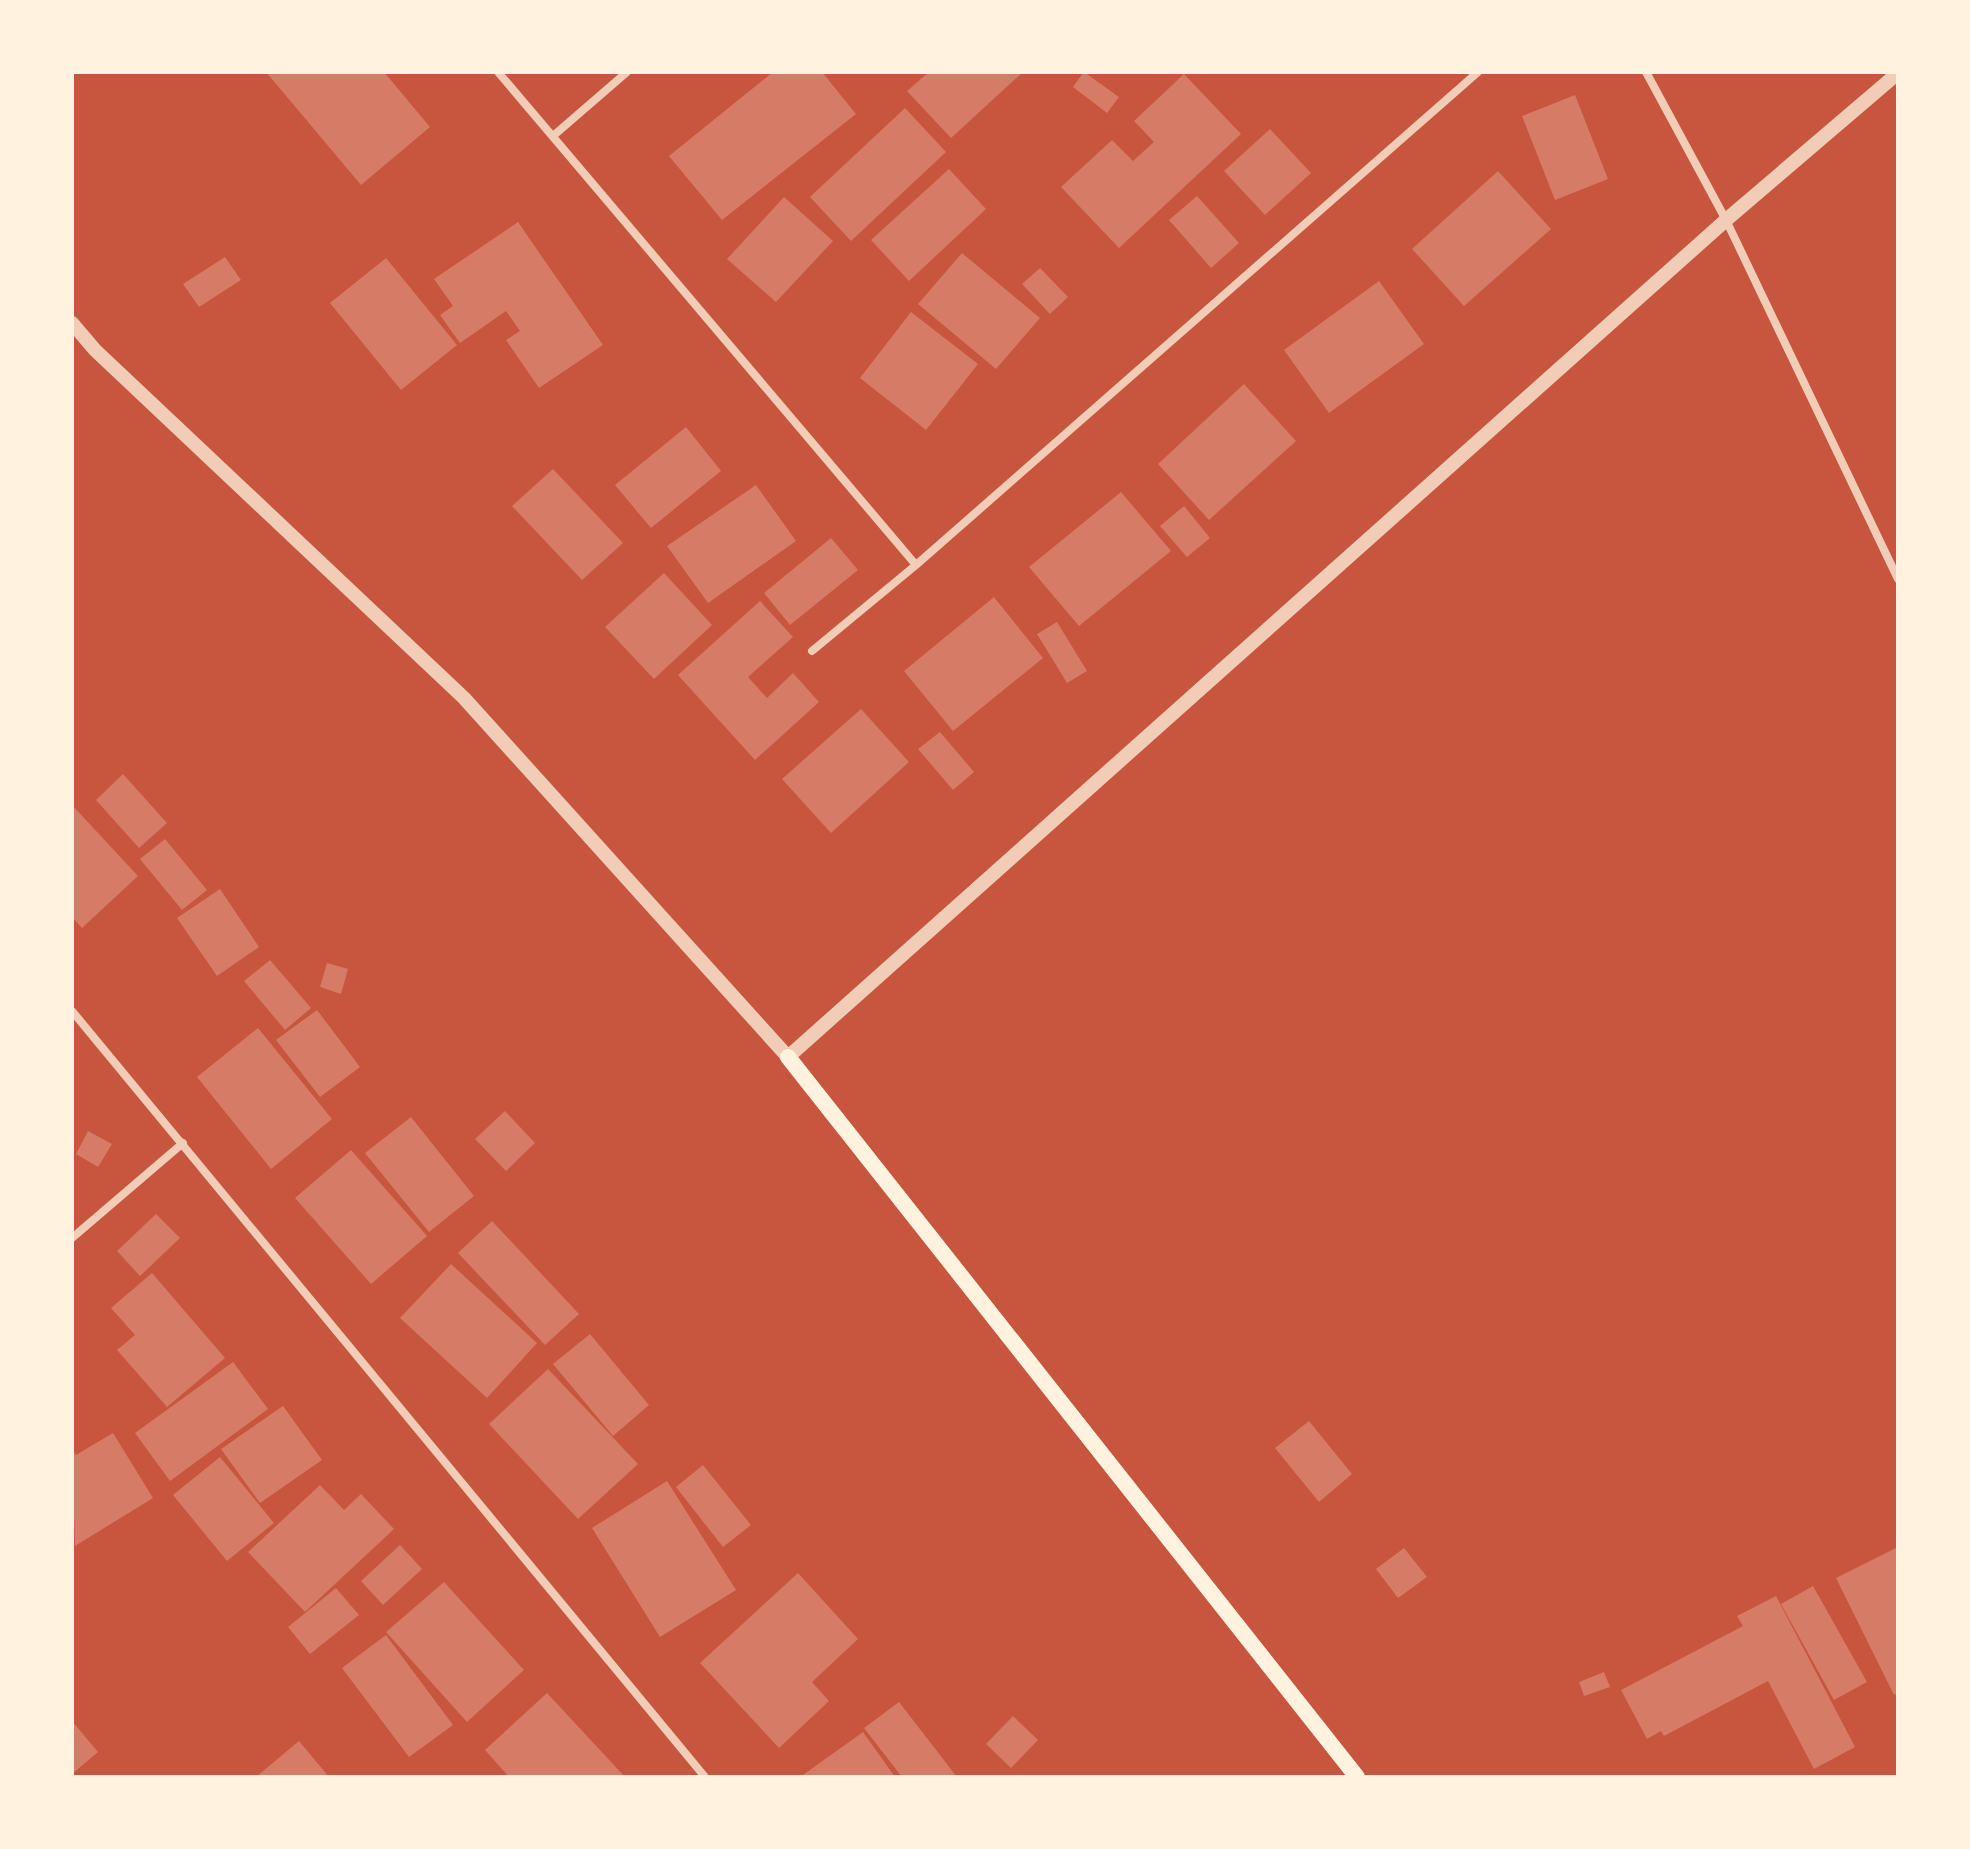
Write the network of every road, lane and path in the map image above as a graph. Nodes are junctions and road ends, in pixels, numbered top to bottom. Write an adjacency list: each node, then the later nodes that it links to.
1 (498, 72): 6 (street)
2 (627, 72): 6 (street)
3 (1478, 72): 11 (street)
4 (1646, 72): 7 (street)
5 (1898, 73): 7 (street)
6 (553, 136): 11 (street)
7 (1726, 220): 12 (street); 15 (street)
8 (72, 323): 10 (street)
9 (72, 337): 10 (street)
10 (95, 350): 15 (street)
11 (916, 565): 13 (street)
12 (1898, 579)
13 (812, 651)
14 (72, 1011): 16 (street)
15 (788, 1057): 19 (main road)
16 (183, 1143): 17 (street); 18 (street)
17 (72, 1238)
18 (705, 1777)
19 (1357, 1777)

